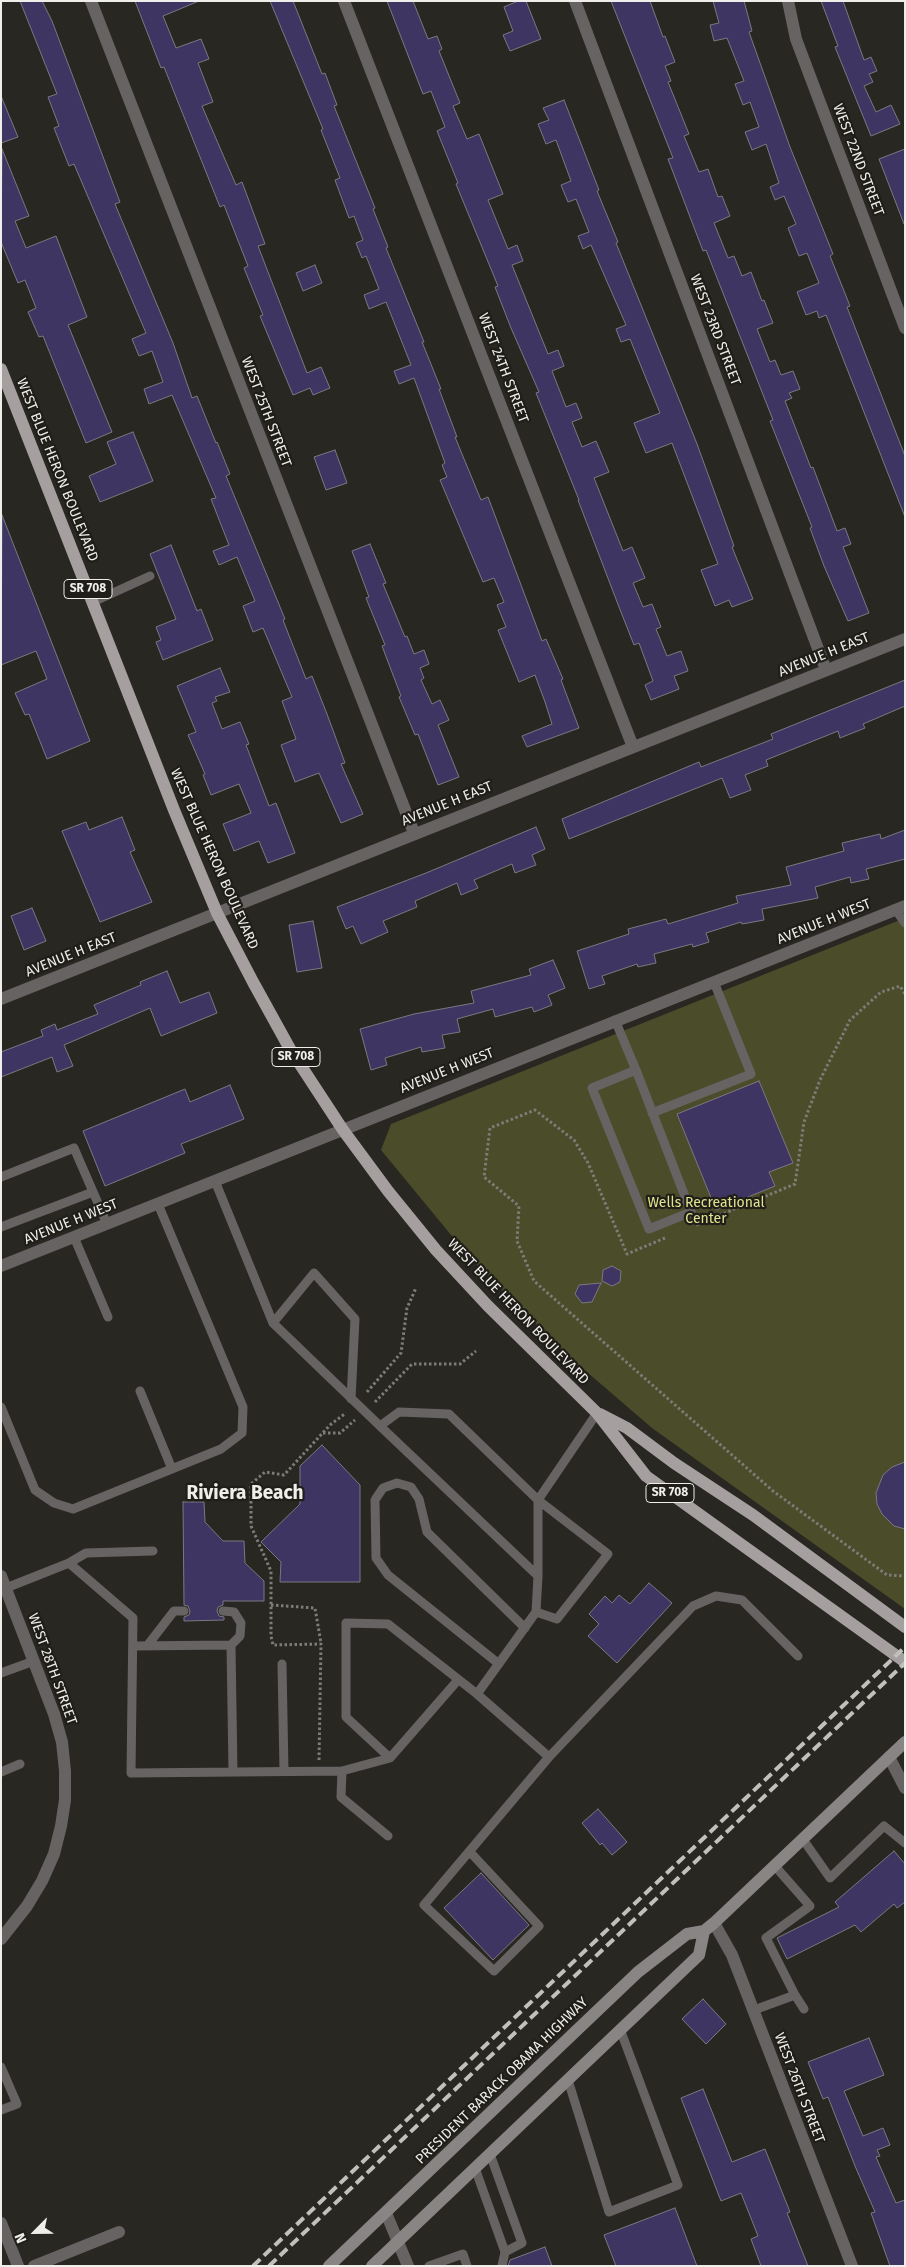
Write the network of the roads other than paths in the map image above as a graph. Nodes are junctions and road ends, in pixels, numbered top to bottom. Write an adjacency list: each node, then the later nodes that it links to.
1 (91, 1): 12 (street, WEST 25TH STREET)
2 (344, 1): 11 (street, WEST 24TH STREET)
3 (575, 1): 10 (street, WEST 23RD STREET)
4 (788, 1): 5 (street, WEST 22ND STREET)
5 (905, 328)
6 (1, 370): 8 (main road, WEST BLUE HERON BOULEVARD / SR 708)
7 (150, 576): 8 (lane)
8 (93, 602): 14 (main road, WEST BLUE HERON BOULEVARD / SR 708)
9 (905, 638): 10 (street, AVENUE H EAST)
10 (826, 670): 11 (street, AVENUE H EAST)
11 (633, 747): 12 (street, AVENUE H EAST)
12 (414, 834): 14 (street, AVENUE H EAST)
13 (900, 908): 15 (lane); 16 (street, AVENUE H WEST)
14 (217, 913): 17 (street, AVENUE H EAST); 21 (main road, WEST BLUE HERON BOULEVARD / SR 708)
15 (905, 923)
16 (714, 982): 18 (street, AVENUE H WEST); 20 (lane)
17 (1, 999)
18 (615, 1020): 19 (lane); 21 (street, AVENUE H WEST)
19 (636, 1070): 20 (lane); 20 (lane)
20 (652, 1114)
21 (343, 1130): 23 (street, AVENUE H WEST); 35 (main road, WEST BLUE HERON BOULEVARD / SR 708)
22 (1, 1177): 24 (lane)
23 (215, 1181): 25 (street, AVENUE H WEST); 31 (lane)
24 (93, 1192): 26 (lane); 27 (lane)
25 (158, 1204): 26 (street, AVENUE H WEST); 37 (lane)
26 (107, 1224): 28 (street, AVENUE H WEST)
27 (1, 1228)
28 (74, 1237): 29 (street, AVENUE H WEST); 30 (lane)
29 (1, 1266)
30 (108, 1317)
31 (273, 1323): 33 (lane); 33 (lane)
32 (140, 1391): 37 (lane)
33 (351, 1399): 36 (lane)
34 (1, 1406): 37 (lane)
35 (597, 1413): 38 (lane); 46 (main road, WEST BLUE HERON BOULEVARD / SR 708); 53 (main road, WEST BLUE HERON BOULEVARD / SR 708)
36 (380, 1426): 38 (lane); 41 (lane)
37 (172, 1469)
38 (538, 1500): 41 (lane); 45 (lane)
39 (153, 1551): 40 (lane)
40 (69, 1563): 42 (lane); 49 (lane)
41 (538, 1576): 45 (lane)
42 (4, 1588): 52 (street, WEST 28TH STREET)
43 (184, 1611): 50 (lane)
44 (224, 1611): 48 (lane)
45 (536, 1612): 47 (lane)
46 (905, 1627)
47 (525, 1628): 55 (lane); 55 (lane)
48 (231, 1645): 50 (lane); 67 (lane)
49 (133, 1646): 50 (lane); 67 (lane)
50 (147, 1646)
51 (798, 1656): 60 (lane)
52 (34, 1661): 56 (lane); 76 (street, WEST 28TH STREET)
53 (905, 1662)
54 (282, 1664): 64 (lane)
55 (499, 1664): 58 (lane)
56 (1, 1673)
57 (458, 1680): 58 (lane); 62 (lane); 62 (lane)
58 (477, 1694): 60 (lane)
59 (905, 1742): 61 (main road, PRESIDENT BARACK OBAMA HIGHWAY)
60 (549, 1757): 72 (lane)
61 (889, 1757): 68 (street); 70 (main road, PRESIDENT BARACK OBAMA HIGHWAY)
62 (390, 1758): 65 (lane)
63 (20, 1764): 66 (lane)
64 (284, 1771): 65 (lane); 67 (lane)
65 (342, 1771): 69 (lane)
66 (1, 1772)
67 (233, 1772)
68 (905, 1788)
69 (388, 1836)
70 (802, 1838): 71 (lane); 73 (main road, PRESIDENT BARACK OBAMA HIGHWAY)
71 (905, 1843)
72 (470, 1852): 72 (lane)
73 (774, 1865): 74 (main road, PRESIDENT BARACK OBAMA HIGHWAY); 77 (lane)
74 (714, 1923): 75 (main road, PRESIDENT BARACK OBAMA HIGHWAY); 79 (street, WEST 26TH STREET)
75 (704, 1931): 80 (main road); 86 (main road, PRESIDENT BARACK OBAMA HIGHWAY)
76 (1, 1939)
77 (795, 1995): 78 (lane); 79 (lane)
78 (804, 2009)
79 (754, 2010): 99 (street, WEST 26TH STREET)
80 (620, 2029): 82 (main road); 82 (lane)
81 (1, 2067): 83 (lane)
82 (568, 2080): 84 (main road)
83 (1, 2110)
84 (490, 2154): 85 (main road); 90 (lane)
85 (475, 2168): 89 (main road); 90 (lane)
86 (386, 2213): 89 (street); 93 (main road, PRESIDENT BARACK OBAMA HIGHWAY)
87 (1, 2223): 92 (street)
88 (119, 2232): 91 (street)
89 (398, 2241): 94 (main road); 95 (street)
90 (505, 2252): 98 (lane)
91 (42, 2264)
92 (18, 2266)
93 (329, 2266)
94 (372, 2266)
95 (408, 2266)
96 (429, 2266): 97 (lane)
97 (467, 2266)
98 (502, 2266)
99 (852, 2266)

